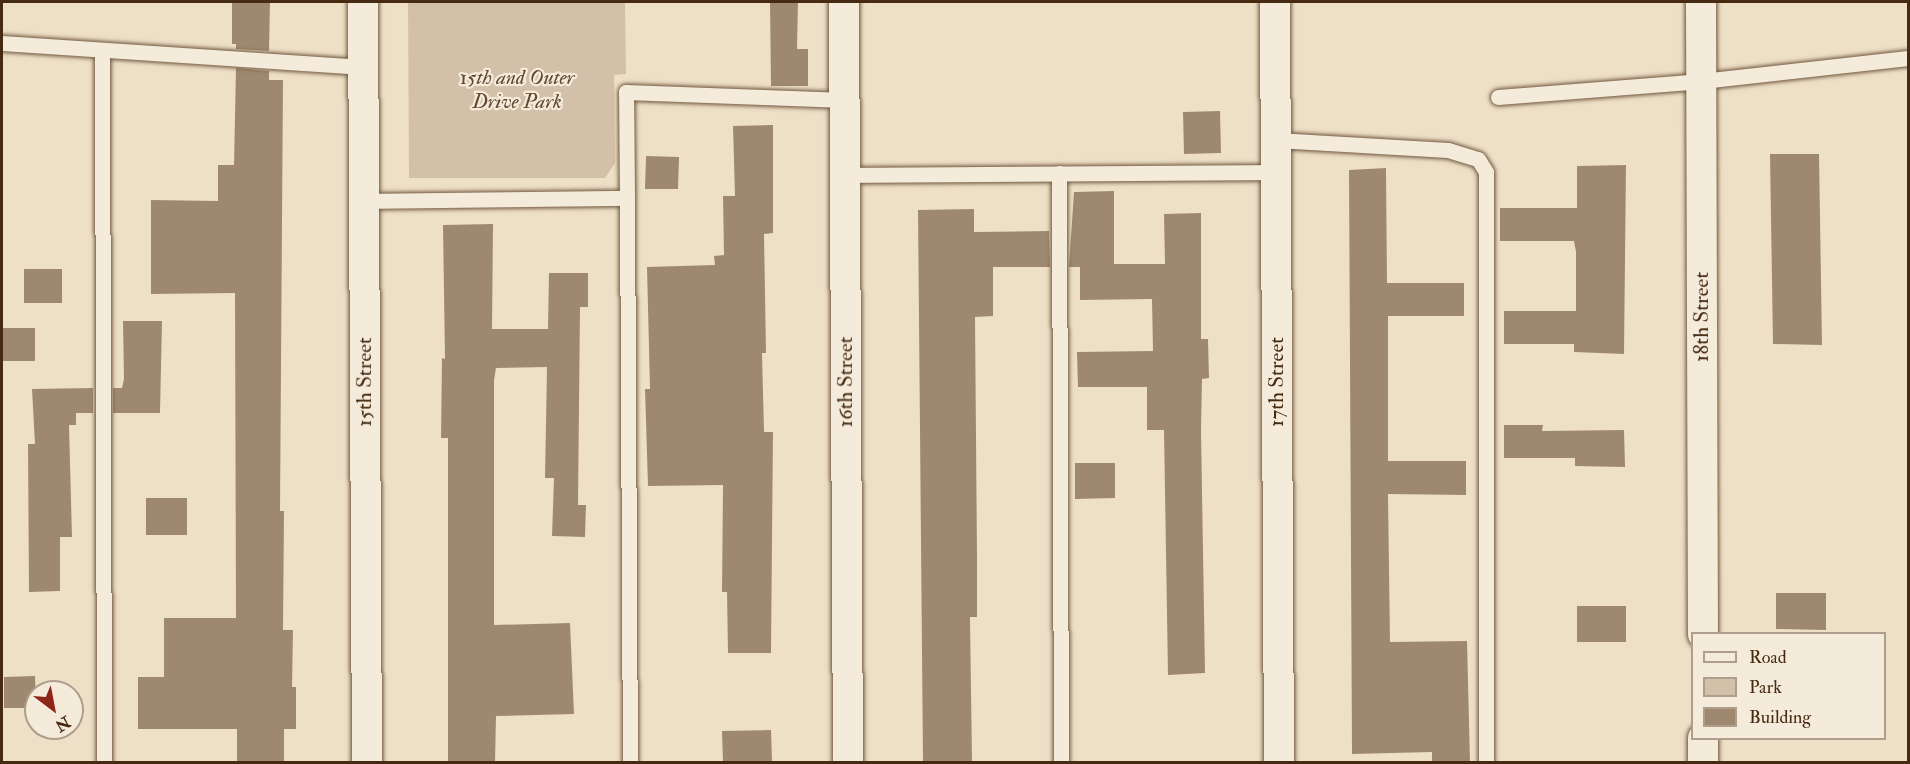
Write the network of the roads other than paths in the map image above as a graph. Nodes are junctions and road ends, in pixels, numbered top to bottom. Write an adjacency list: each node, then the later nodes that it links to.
1 (363, 2): 8 (street, 15th Street)
2 (844, 2): 11 (street, 16th Street)
3 (1275, 2): 12 (street, 17th Street)
4 (1701, 2): 9 (street, 18th Street)
5 (2, 43): 6 (lane)
6 (102, 50): 8 (lane); 20 (lane)
7 (1908, 58): 9 (lane)
8 (363, 67): 17 (street, 15th Street)
9 (1702, 81): 10 (lane); 18 (street, 18th Street)
10 (1498, 97)
11 (845, 100): 15 (street, 16th Street); 16 (lane)
12 (1276, 140): 13 (street, 17th Street); 26 (lane)
13 (1276, 172): 14 (lane); 25 (street, 17th Street)
14 (1059, 173): 15 (lane); 24 (lane)
15 (845, 175): 23 (street, 16th Street)
16 (627, 198): 17 (lane); 22 (lane)
17 (364, 201): 21 (street, 15th Street)
18 (1703, 632)
19 (1703, 740): 27 (street)
20 (104, 762)
21 (367, 762)
22 (630, 762)
23 (848, 762)
24 (1061, 762)
25 (1279, 762)
26 (1486, 762)
27 (1703, 762)

